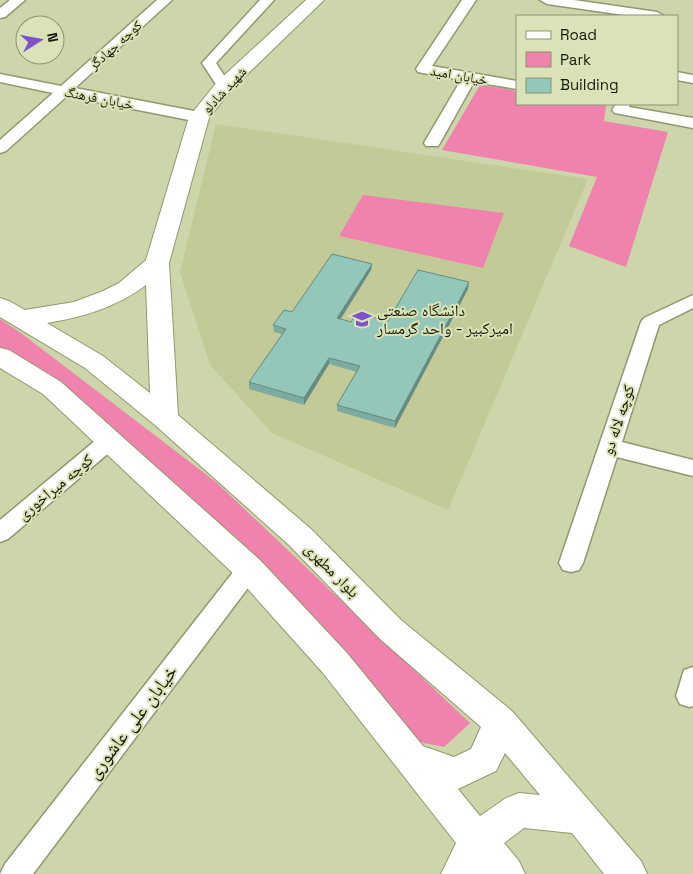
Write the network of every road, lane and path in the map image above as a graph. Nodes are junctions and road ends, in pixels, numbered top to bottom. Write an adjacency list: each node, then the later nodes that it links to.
1 (18, 0): 9 (street)
2 (165, 0): 18 (street, کوچه جهادگر)
3 (267, 0): 17 (street)
4 (316, 0): 17 (main road, شهید شادلو)
5 (469, 0): 13 (street, خیابان امید)
6 (547, 0): 8 (street)
7 (664, 0): 11 (street)
8 (586, 7): 10 (street)
9 (0, 14)
10 (649, 15)
11 (657, 15)
12 (678, 76): 15 (street)
13 (470, 77): 16 (street, خیابان امید); 22 (street)
14 (0, 78): 18 (street, خیابان فرهنگ)
15 (693, 79)
16 (516, 85)
17 (224, 86): 20 (main road, شهید شادلو)
18 (64, 91): 20 (street, خیابان فرهنگ); 23 (street, کوچه جهادگر)
19 (622, 105): 21 (street)
20 (199, 117): 24 (main road, شهید شادلو)
21 (693, 123)
22 (432, 143)
23 (0, 148)
24 (158, 263): 26 (main road); 28 (main road)
25 (693, 301): 30 (street, کوچه لاله دو)
26 (11, 312): 28 (main road, بلوار مطهری)
27 (0, 356): 29 (main road)
28 (165, 418): 35 (main road, بلوار مطهری)
29 (110, 440): 32 (street, کوچه میراخوری); 34 (main road)
30 (609, 447): 31 (street); 33 (street, کوچه لاله دو)
31 (693, 468)
32 (0, 533)
33 (571, 564)
34 (249, 569): 36 (main road); 39 (street, خیابان علی عاشوری)
35 (500, 722): 36 (main road); 37 (main road, بلوار مطهری)
36 (411, 758): 38 (main road)
37 (582, 816): 38 (main road); 42 (main road, بلوار مطهری)
38 (477, 841): 40 (main road); 41 (main road)
39 (15, 874)
40 (460, 874)
41 (506, 874)
42 (628, 874)

